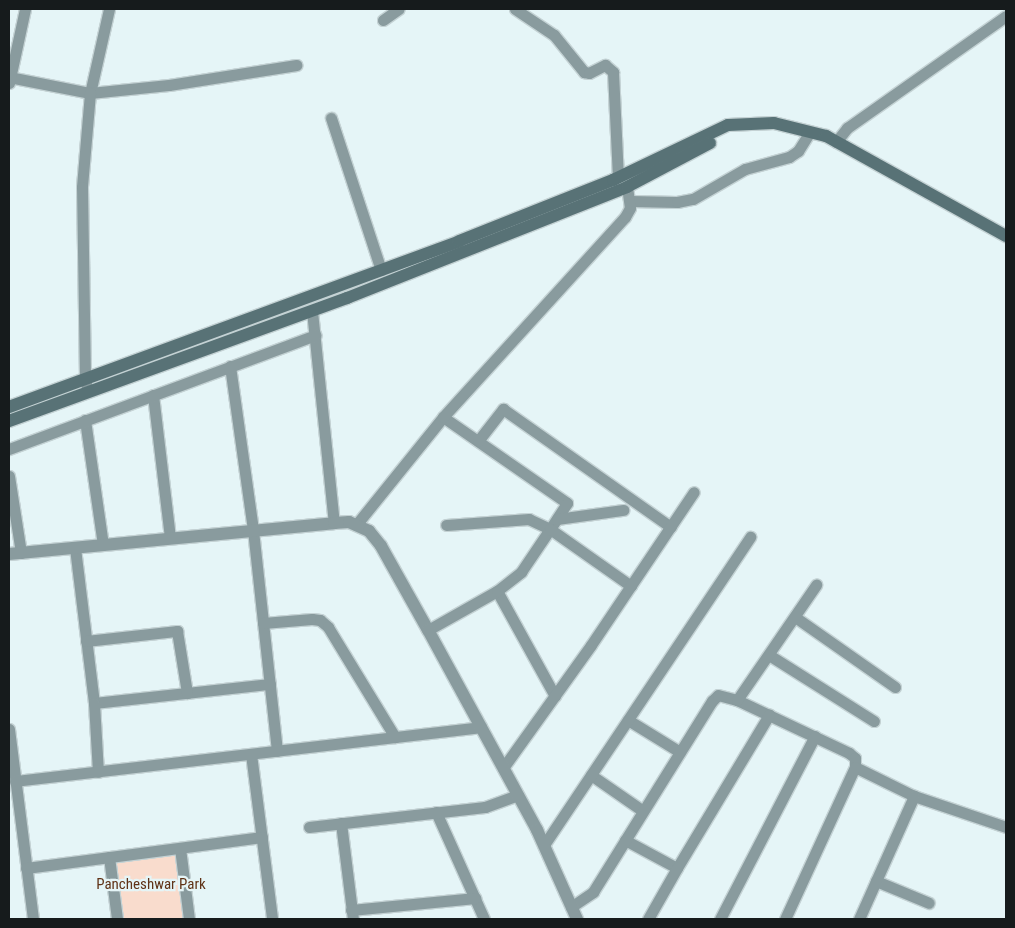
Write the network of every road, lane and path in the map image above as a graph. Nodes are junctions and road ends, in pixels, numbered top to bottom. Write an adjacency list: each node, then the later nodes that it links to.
1 (24, 9): 8 (street)
2 (109, 9): 9 (street)
3 (398, 9): 6 (street)
4 (515, 9): 14 (street)
5 (1006, 16): 13 (street)
6 (383, 20)
7 (296, 65): 9 (street)
8 (9, 79): 9 (street)
9 (90, 93): 22 (street)
10 (331, 118): 18 (street)
11 (774, 123): 12 (main road); 14 (main road); 15 (main road)
12 (810, 132): 13 (main road); 16 (street)
13 (836, 142): 17 (main road)
14 (618, 177): 18 (main road)
15 (627, 187): 16 (street); 19 (main road)
16 (630, 200): 26 (street)
17 (1006, 236)
18 (381, 270): 22 (main road)
19 (312, 311): 20 (street); 23 (main road)
20 (315, 335): 21 (street); 35 (street)
21 (230, 366): 24 (street); 40 (street)
22 (85, 379): 23 (street); 25 (main road)
23 (88, 394): 28 (main road)
24 (154, 395): 27 (street); 42 (street)
25 (9, 407)
26 (443, 417): 29 (street); 36 (street)
27 (86, 420): 30 (street); 43 (street)
28 (9, 421)
29 (478, 441): 34 (street); 38 (street)
30 (9, 449)
31 (9, 476): 45 (street)
32 (694, 492): 38 (street)
33 (623, 510): 34 (street)
34 (557, 518): 39 (street)
35 (334, 523): 36 (street); 40 (street)
36 (356, 525): 51 (street)
37 (446, 525): 39 (street)
38 (671, 527): 47 (street)
39 (550, 529): 47 (street); 48 (street)
40 (253, 530): 42 (street); 50 (street)
41 (750, 537): 61 (street)
42 (170, 538): 43 (street)
43 (103, 545): 44 (street)
44 (75, 548): 45 (street); 52 (street)
45 (15, 554)
46 (816, 585): 49 (street)
47 (631, 586): 57 (street)
48 (497, 591): 51 (street); 57 (street)
49 (795, 617): 53 (street); 55 (street)
50 (263, 623): 54 (street); 66 (street)
51 (428, 630): 63 (street)
52 (86, 641): 56 (street); 59 (street)
53 (769, 655): 58 (street); 62 (street)
54 (270, 684): 56 (street); 67 (street)
55 (895, 686)
56 (187, 693): 59 (street)
57 (555, 696): 71 (street)
58 (737, 700): 60 (street); 68 (street)
59 (94, 703): 72 (street)
60 (769, 715): 65 (street); 88 (street)
61 (628, 720): 68 (street); 73 (street)
62 (874, 721)
63 (481, 727): 66 (street); 71 (street)
64 (9, 736): 74 (street)
65 (815, 736): 70 (street); 101 (street)
66 (395, 737): 67 (street)
67 (277, 751): 69 (street)
68 (680, 752): 77 (street)
69 (251, 754): 72 (street); 82 (street)
70 (855, 767): 76 (street); 102 (street)
71 (504, 768): 75 (street)
72 (98, 772): 74 (street)
73 (591, 775): 77 (street); 84 (street)
74 (15, 781): 87 (street)
75 (518, 795): 78 (street); 84 (street)
76 (914, 796): 81 (street); 89 (street)
77 (643, 811): 83 (street)
78 (436, 812): 79 (street); 90 (street)
79 (341, 823): 80 (street); 93 (street)
80 (309, 826)
81 (1006, 827)
82 (262, 837): 85 (street); 97 (street)
83 (625, 840): 88 (street); 92 (street)
84 (544, 845): 92 (street)
85 (180, 848): 86 (street); 96 (street)
86 (109, 857): 87 (street); 95 (street)
87 (26, 868): 94 (street)
88 (678, 868): 100 (street)
89 (876, 881): 91 (street); 103 (street)
90 (475, 898): 93 (street); 98 (street)
91 (929, 903)
92 (571, 907): 99 (street)
93 (352, 914)
94 (33, 919)
95 (117, 919)
96 (189, 919)
97 (272, 919)
98 (484, 919)
99 (576, 919)
100 (648, 919)
101 (720, 919)
102 (785, 919)
103 (859, 919)

